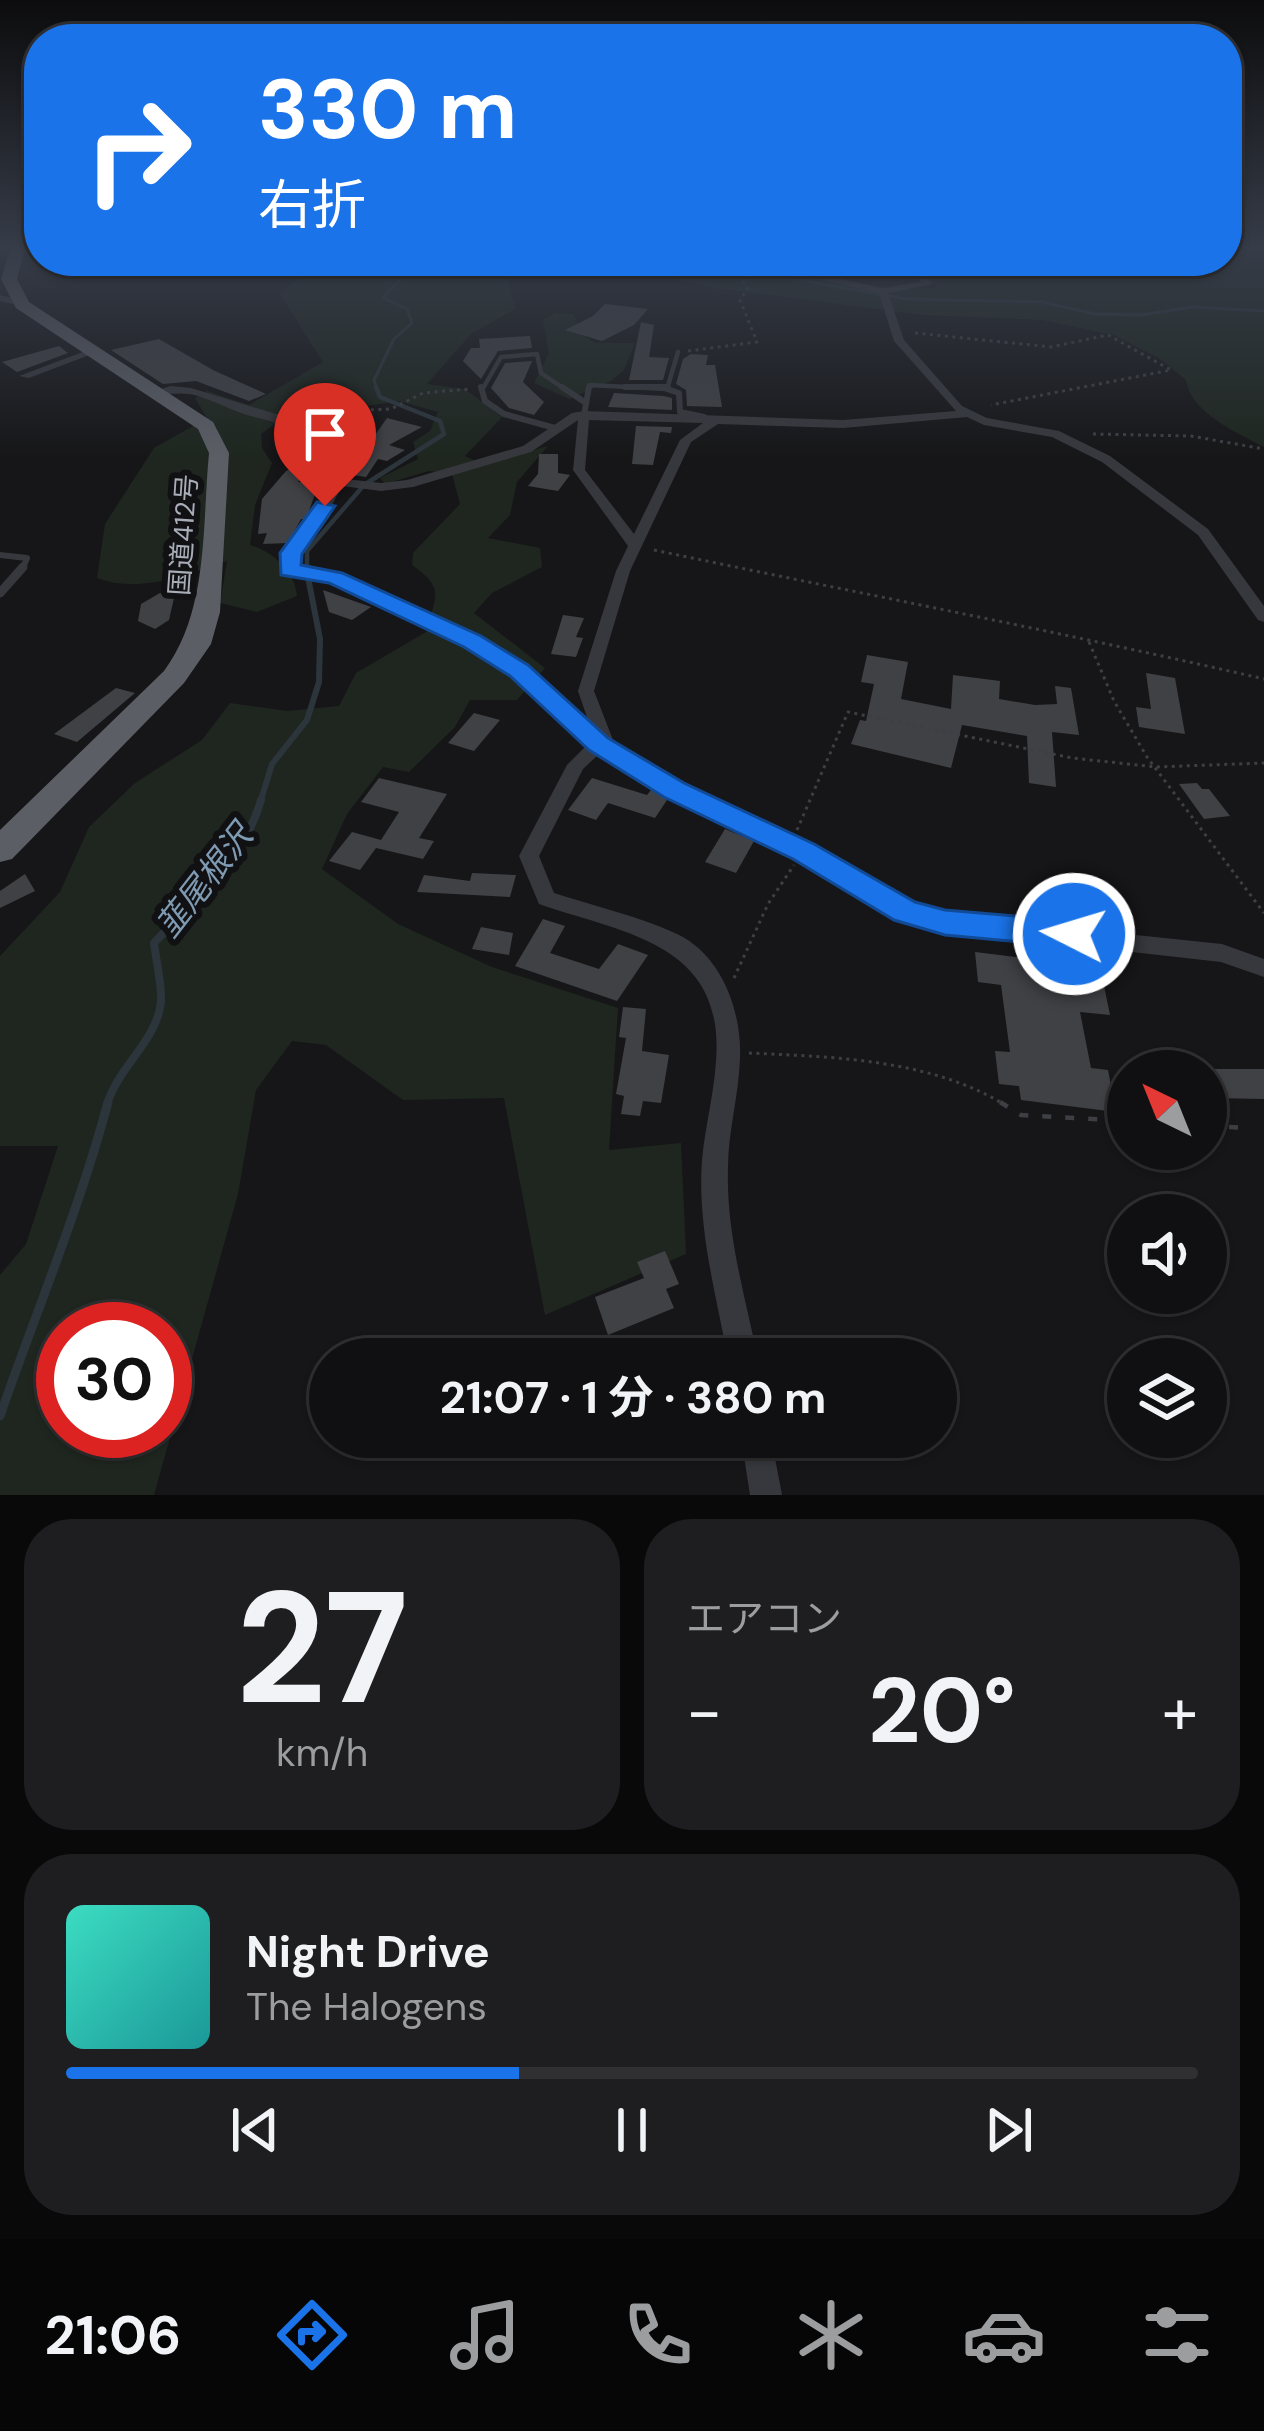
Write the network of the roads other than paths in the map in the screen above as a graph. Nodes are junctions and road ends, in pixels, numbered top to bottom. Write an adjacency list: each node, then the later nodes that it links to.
1 (40, 320): 3 (highway, 国道412号)
2 (892, 320): 9 (street)
3 (92, 352): 5 (street); 7 (highway, 国道412号)
4 (678, 352): 6 (lane)
5 (26, 376)
6 (667, 389): 8 (lane); 10 (lane)
7 (159, 392): 12 (street); 18 (highway, 国道412号)
8 (585, 409): 10 (street); 11 (street); 11 (lane); 13 (street)
9 (966, 414): 10 (street); 16 (street)
10 (716, 420): 13 (street)
11 (555, 428): 12 (street)
12 (345, 483): 17 (street)
13 (635, 545): 17 (street)
14 (0, 555): 15 (lane)
15 (0, 593)
16 (1264, 616)
17 (599, 744): 19 (street); 20 (street)
18 (0, 850)
19 (1264, 968)
20 (738, 1338)
21 (760, 1458): 22 (street)
22 (766, 1495)

